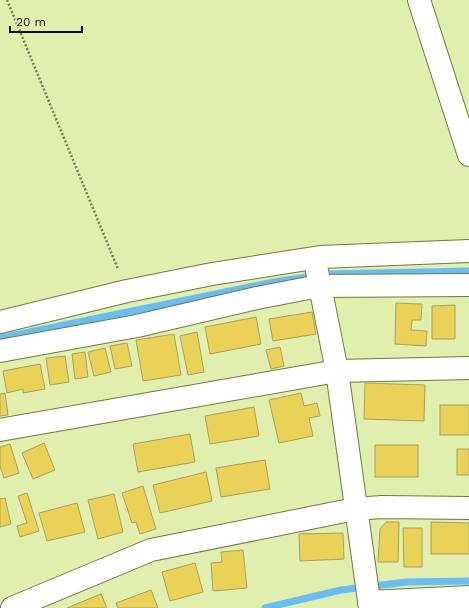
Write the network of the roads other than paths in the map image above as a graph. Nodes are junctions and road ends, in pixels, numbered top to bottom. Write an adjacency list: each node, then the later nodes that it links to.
1 (419, 0): 2 (street)
2 (469, 155)
3 (469, 251): 4 (street)
4 (318, 273): 5 (street); 6 (street); 7 (street); 9 (street)
5 (469, 285)
6 (0, 322)
7 (0, 351)
8 (469, 368): 9 (street)
9 (337, 372): 10 (street); 11 (street)
10 (0, 430)
11 (355, 508): 12 (street); 13 (street); 15 (street)
12 (469, 508)
13 (368, 596): 14 (street)
14 (469, 597)
15 (12, 608)

